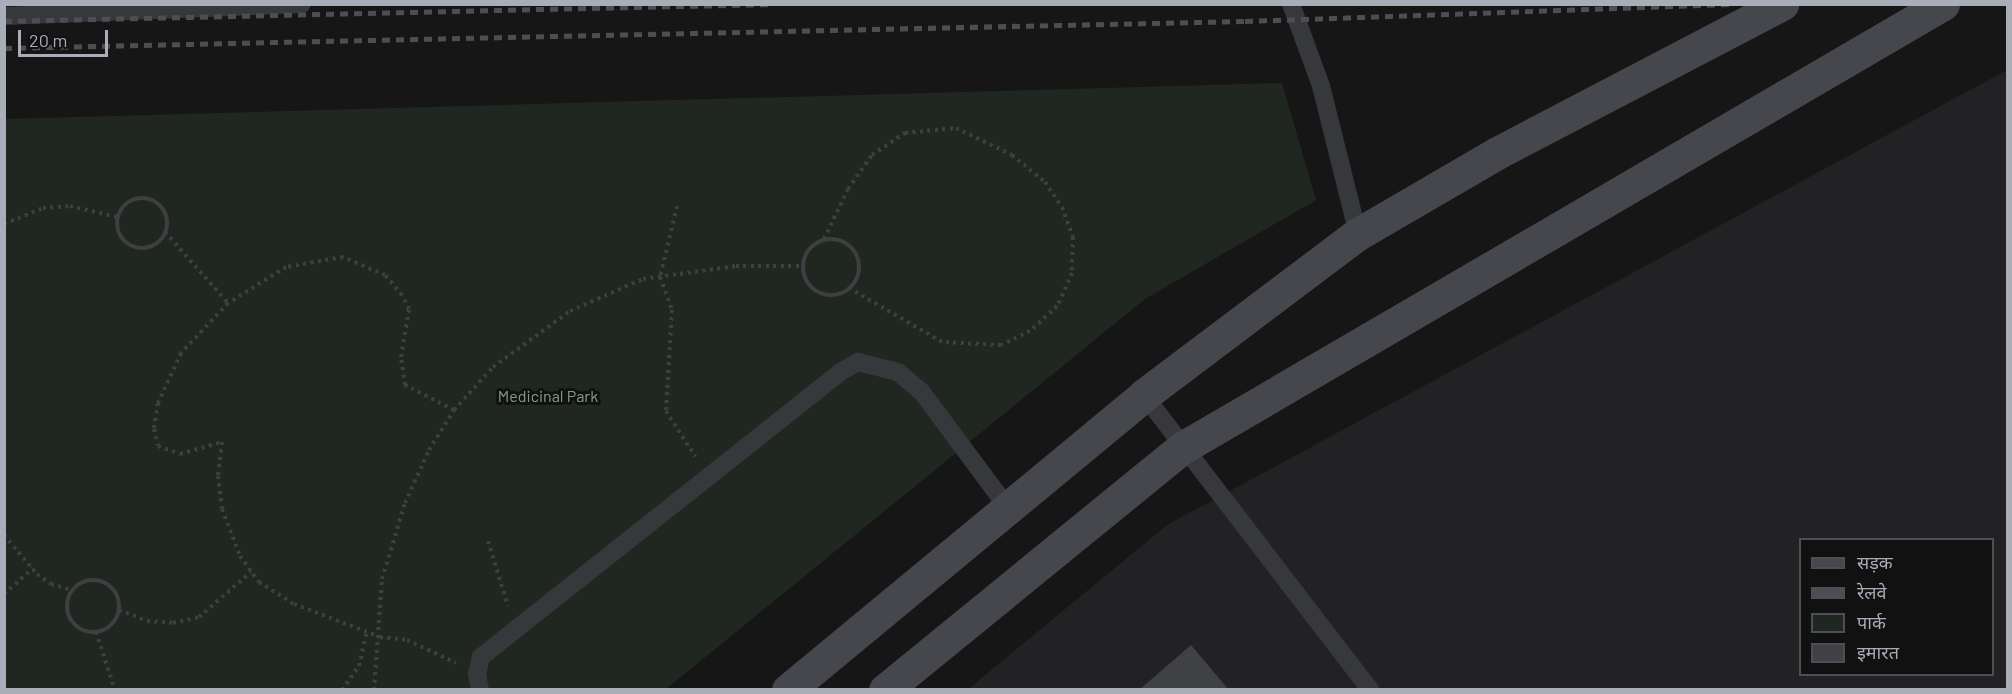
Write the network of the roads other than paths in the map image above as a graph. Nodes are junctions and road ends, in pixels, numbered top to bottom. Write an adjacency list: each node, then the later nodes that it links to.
1 (302, 4): 5 (lane)
2 (1291, 4): 6 (lane)
3 (1782, 4): 6 (street)
4 (1943, 4): 8 (street)
5 (4, 16)
6 (1358, 234): 7 (street)
7 (1144, 395): 8 (lane); 9 (street)
8 (1182, 448): 12 (street); 13 (lane)
9 (1008, 508): 10 (lane); 11 (street)
10 (478, 682)
11 (788, 690)
12 (885, 690)
13 (1370, 690)

